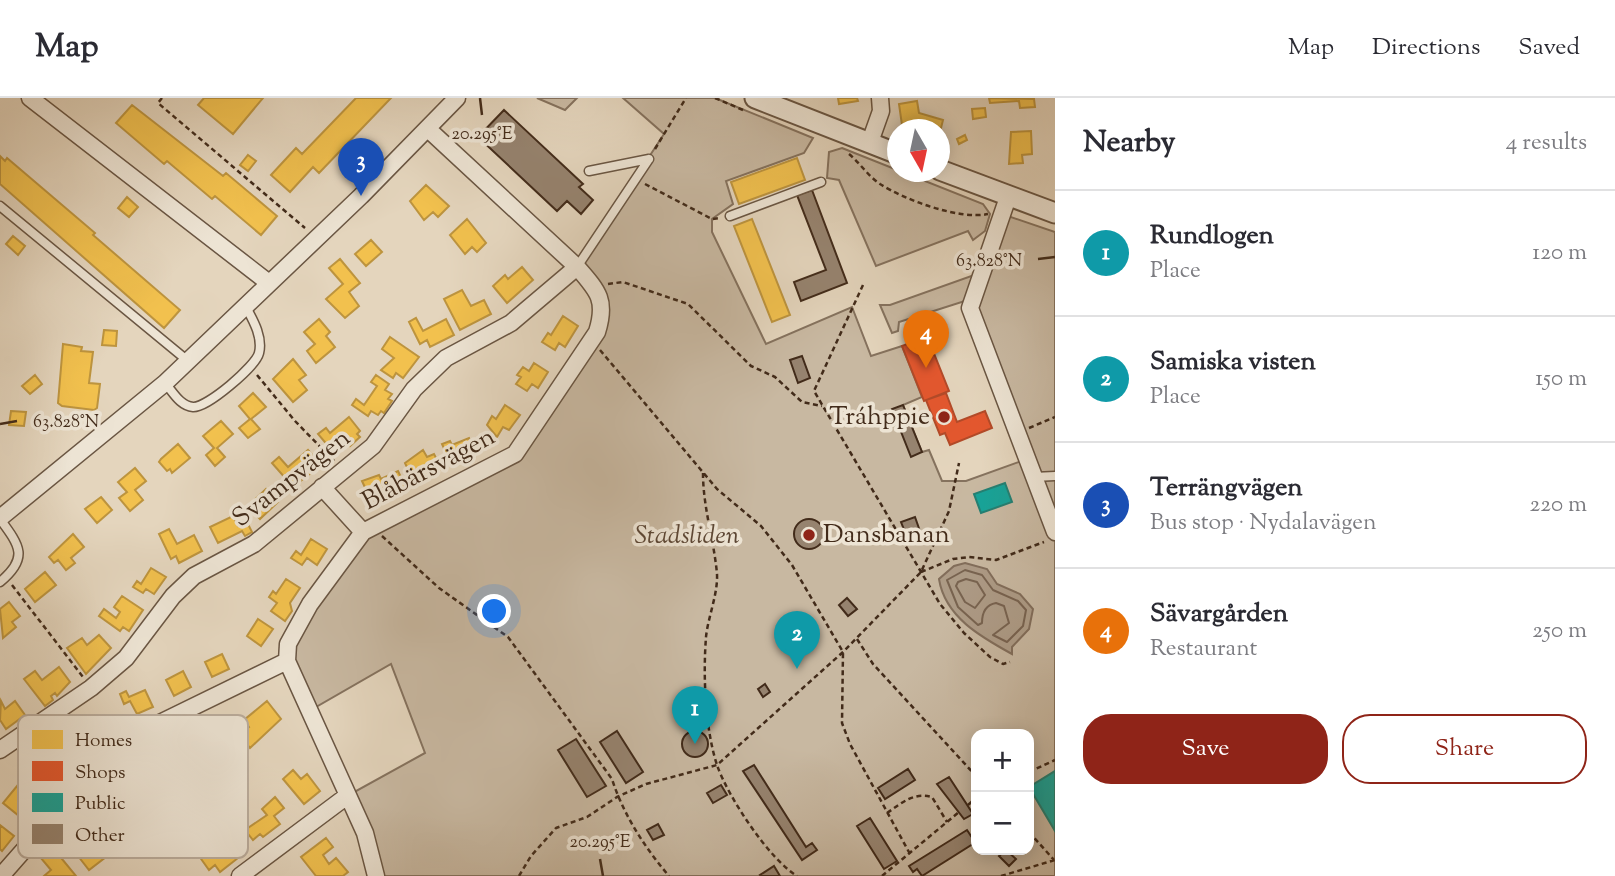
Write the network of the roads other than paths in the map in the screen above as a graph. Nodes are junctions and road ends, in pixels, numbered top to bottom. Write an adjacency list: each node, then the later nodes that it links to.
1 (30, 98): 16 (street)
2 (457, 98): 5 (street)
3 (880, 98): 6 (street)
4 (755, 106): 6 (street)
5 (429, 130): 15 (street); 16 (street)
6 (870, 142): 7 (street)
7 (887, 149)
8 (589, 171): 15 (lane)
9 (821, 182): 14 (lane)
10 (950, 182): 11 (street)
11 (1005, 205): 13 (street); 21 (street)
12 (0, 206): 18 (lane)
13 (1055, 214)
14 (730, 216)
15 (577, 267): 22 (street, Svampvägen); 24 (street, Blåbärsvägen)
16 (269, 284): 17 (street)
17 (246, 307): 18 (street); 19 (lane)
18 (188, 361): 19 (street)
19 (165, 383): 23 (street)
20 (1055, 476): 21 (lane)
21 (1034, 477): 25 (street)
22 (322, 487): 24 (street); 28 (street, Svampvägen)
23 (0, 518): 26 (lane)
24 (368, 530): 27 (street, Blåbärsvägen)
25 (1055, 531)
26 (3, 580)
27 (287, 661): 29 (street); 32 (street)
28 (51, 715)
29 (177, 715)
30 (18, 738): 31 (street, Svampvägen)
31 (0, 750)
32 (347, 796): 35 (street); 36 (street)
33 (18, 857): 34 (street)
34 (1, 876)
35 (240, 876)
36 (376, 876)

